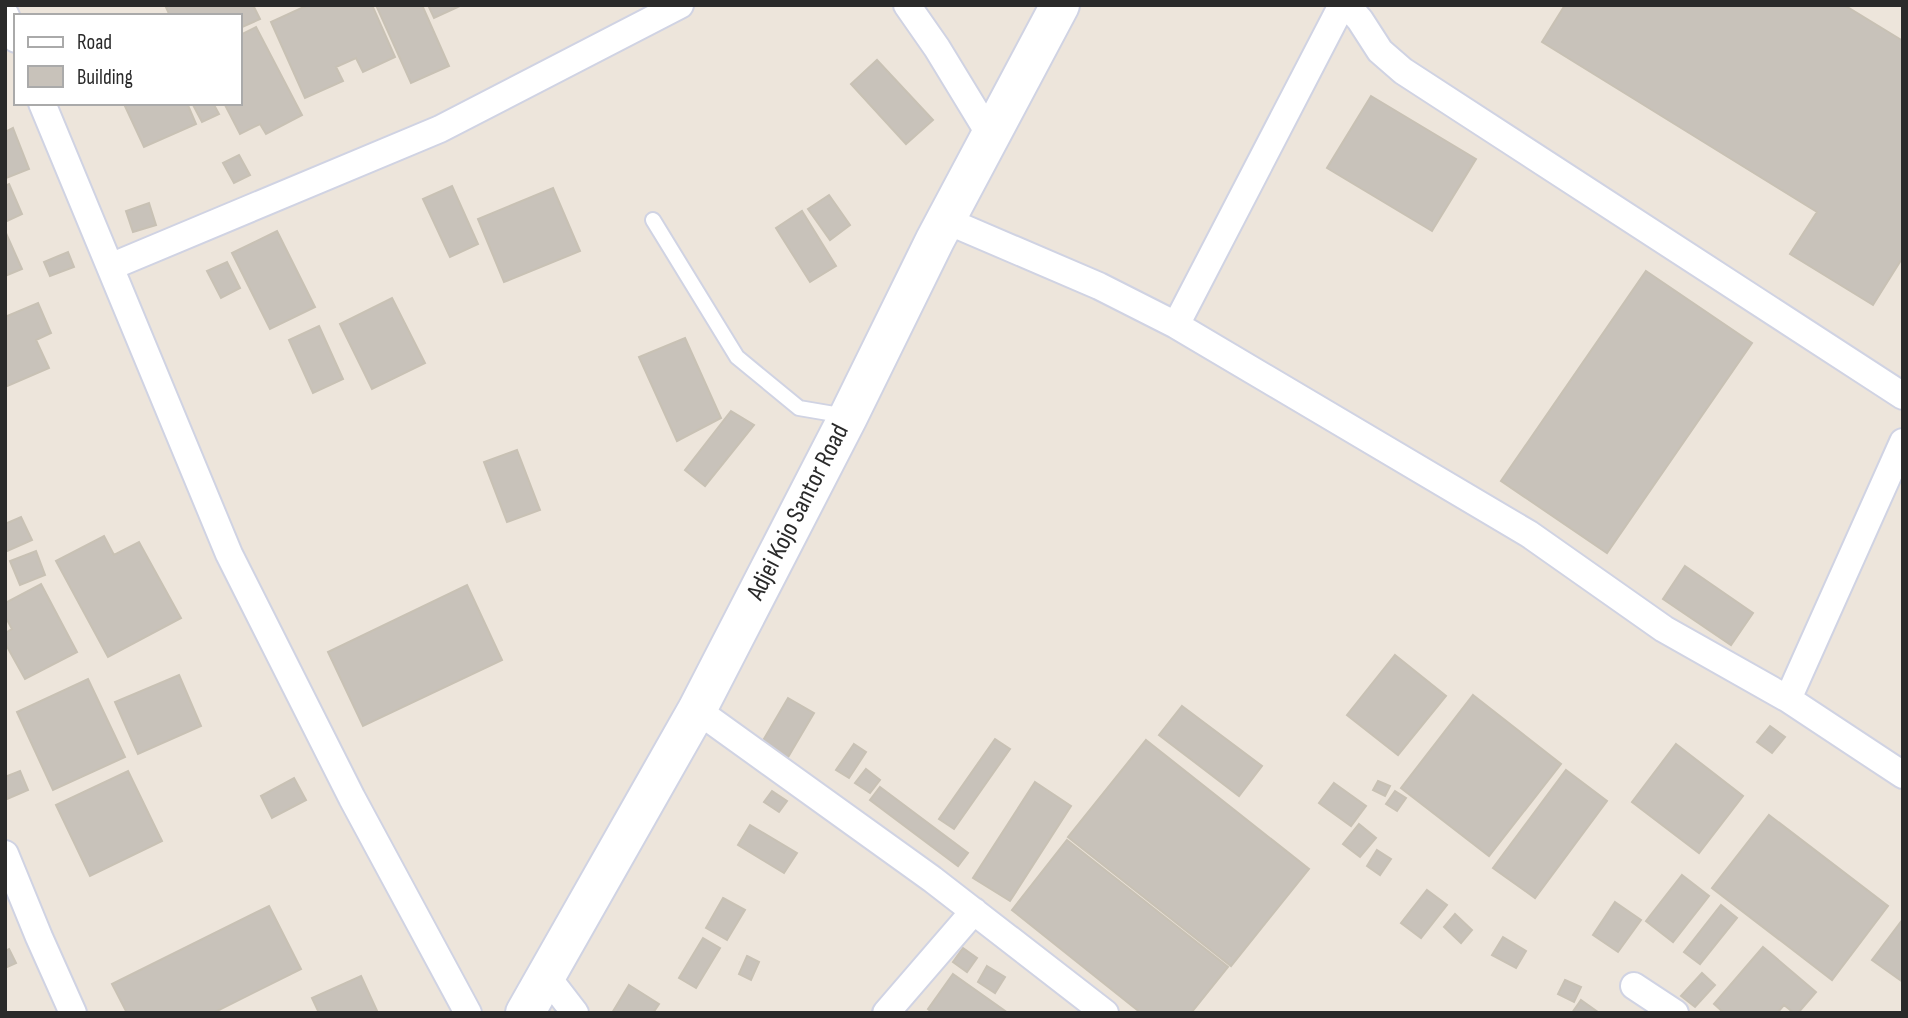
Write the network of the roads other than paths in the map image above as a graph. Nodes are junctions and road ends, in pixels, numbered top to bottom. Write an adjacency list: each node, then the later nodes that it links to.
1 (680, 5): 12 (street)
2 (907, 5): 9 (street)
3 (1060, 5): 9 (street, Adjei Kojo Santor Road)
4 (1342, 5): 13 (street)
5 (1348, 5): 14 (street)
6 (5, 14): 7 (street)
7 (14, 34)
8 (43, 105): 12 (street)
9 (990, 135): 11 (street, Adjei Kojo Santor Road)
10 (653, 220): 15 (lane)
11 (945, 220): 13 (street); 15 (street, Adjei Kojo Santor Road)
12 (110, 267): 25 (street)
13 (1176, 325): 17 (street)
14 (1903, 397)
15 (848, 417): 18 (street, Adjei Kojo Santor Road)
16 (1903, 442): 17 (street)
17 (1788, 699): 19 (street)
18 (696, 710): 21 (street); 22 (street, Adjei Kojo Santor Road)
19 (1903, 775)
20 (5, 854): 24 (street)
21 (974, 911): 28 (street); 29 (street)
22 (545, 974): 26 (street, Adjei Kojo Santor Road); 27 (street)
23 (1634, 986): 30 (street)
24 (73, 1013)
25 (468, 1013)
26 (524, 1013)
27 (575, 1013)
28 (886, 1013)
29 (1105, 1013)
30 (1675, 1013)

